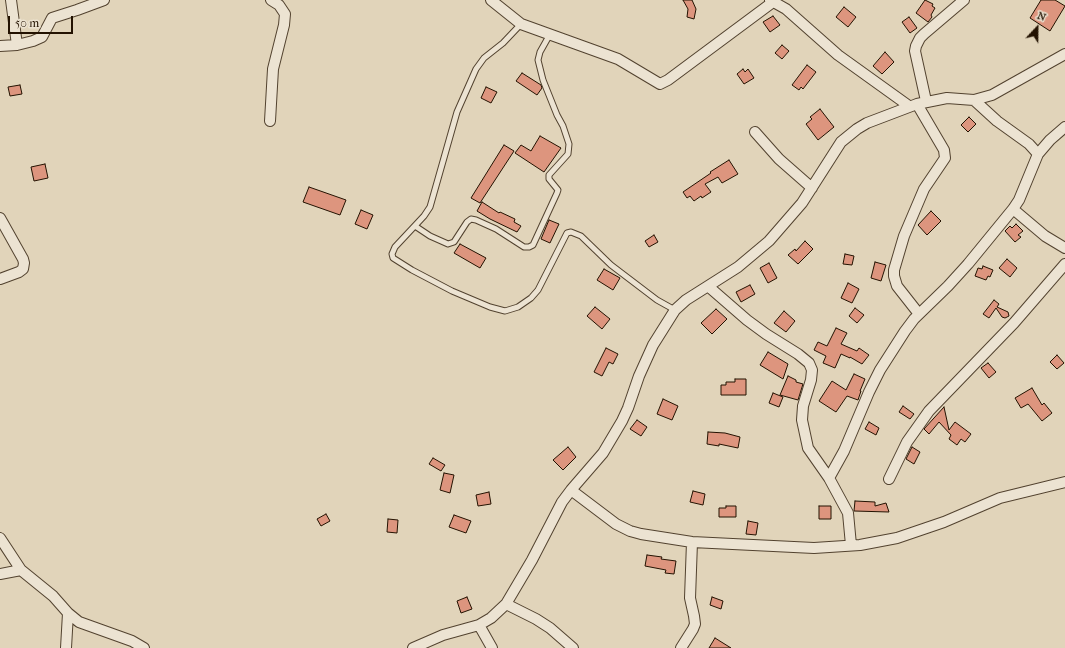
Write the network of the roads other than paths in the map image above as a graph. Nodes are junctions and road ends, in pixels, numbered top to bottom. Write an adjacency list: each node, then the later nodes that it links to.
1 (10, 0): 9 (street)
2 (104, 0): 9 (street)
3 (271, 0): 14 (street)
4 (492, 0): 7 (street)
5 (964, 0): 13 (street)
6 (772, 1): 8 (street); 13 (street)
7 (521, 24): 8 (street); 21 (lane)
8 (549, 36): 21 (lane)
9 (16, 45): 10 (street)
10 (0, 46)
11 (1065, 54): 12 (street)
12 (974, 100): 13 (street); 17 (street)
13 (917, 104): 18 (street); 27 (street)
14 (270, 121)
15 (1065, 127): 17 (street)
16 (755, 132): 18 (street)
17 (1038, 154): 19 (street)
18 (812, 188): 25 (street)
19 (1013, 209): 22 (street); 27 (street)
20 (0, 218): 24 (street)
21 (414, 226): 26 (lane)
22 (1065, 248)
23 (1065, 264): 29 (street)
24 (0, 279)
25 (709, 287): 26 (street); 28 (street)
26 (675, 310): 31 (street)
27 (919, 314): 28 (street)
28 (829, 478): 34 (street)
29 (889, 479)
30 (1065, 482): 34 (street)
31 (571, 490): 33 (street); 37 (street)
32 (0, 538): 35 (street)
33 (692, 542): 34 (street); 45 (street)
34 (851, 545)
35 (21, 570): 36 (street); 38 (street)
36 (0, 574)
37 (506, 604): 39 (street); 44 (street)
38 (68, 613): 40 (street); 41 (street)
39 (479, 625): 42 (street); 43 (street)
40 (66, 648)
41 (144, 648)
42 (413, 648)
43 (492, 648)
44 (573, 648)
45 (682, 648)

